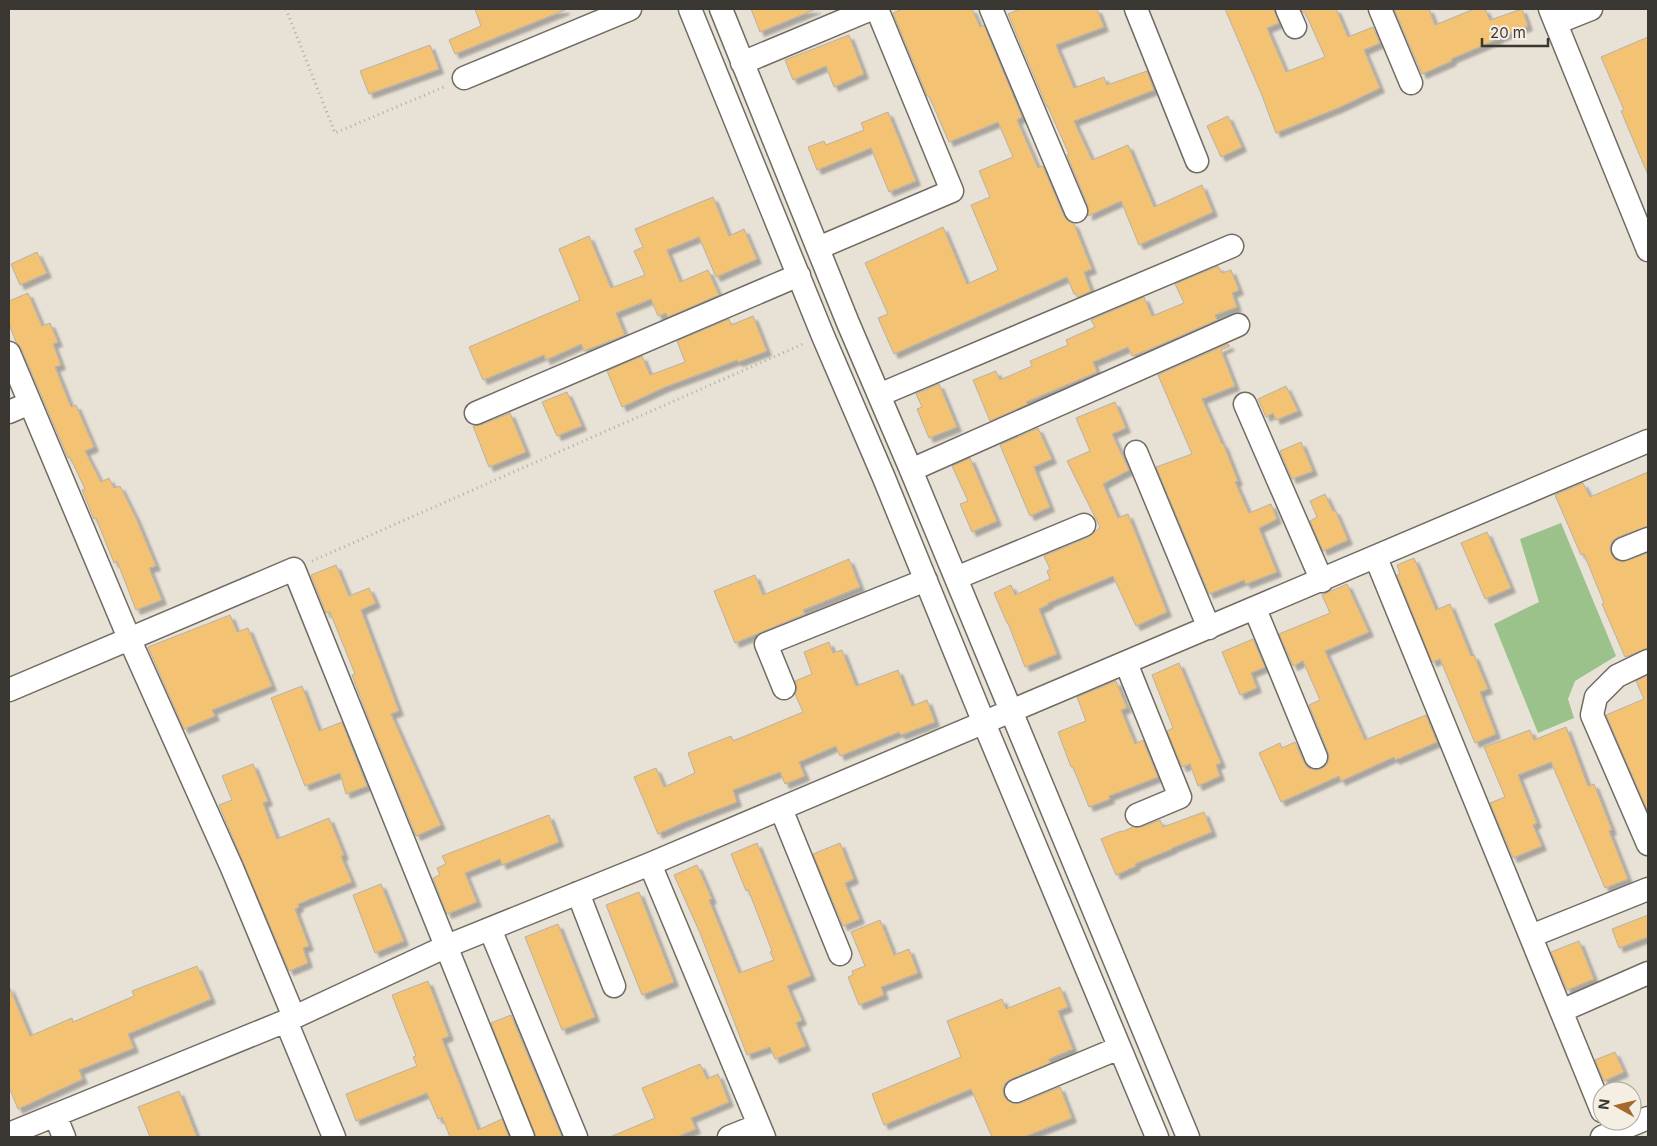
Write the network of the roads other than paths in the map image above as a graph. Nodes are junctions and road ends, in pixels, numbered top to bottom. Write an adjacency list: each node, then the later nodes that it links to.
1 (630, 9): 12 (street)
2 (690, 9): 19 (street)
3 (721, 9): 11 (street)
4 (871, 9): 11 (street)
5 (877, 9): 17 (street)
6 (991, 9): 15 (street)
7 (1136, 9): 14 (street)
8 (1380, 9): 13 (street)
9 (1591, 9): 10 (street)
10 (1553, 16): 18 (street)
11 (742, 63): 17 (street)
12 (464, 78)
13 (1411, 83)
14 (1197, 161)
15 (1076, 211)
16 (1232, 246): 22 (street)
17 (818, 248): 22 (street)
18 (1648, 250)
19 (799, 276): 26 (street); 35 (street)
20 (1238, 325): 29 (street)
21 (9, 353): 23 (street)
22 (879, 395): 29 (street)
23 (30, 403): 25 (street); 39 (street)
24 (1245, 404): 36 (street)
25 (9, 412)
26 (476, 413)
27 (1648, 441): 33 (street)
28 (1136, 452): 38 (street)
29 (911, 470): 34 (street)
30 (1084, 525): 34 (street)
31 (1648, 539): 32 (street)
32 (1623, 549)
33 (1376, 558): 36 (street); 54 (street)
34 (956, 578): 44 (street)
35 (926, 580): 42 (street); 45 (street)
36 (1322, 581): 37 (street)
37 (1255, 609): 38 (street); 46 (street)
38 (1209, 628): 41 (street)
39 (129, 638): 43 (street); 55 (street); 60 (street)
40 (1648, 662): 49 (street)
41 (1126, 663): 44 (street); 48 (street)
42 (784, 688)
43 (9, 690)
44 (1011, 712): 45 (street); 75 (street)
45 (984, 723): 47 (street); 61 (street)
46 (1316, 757)
47 (781, 809): 50 (street); 56 (street)
48 (1136, 815)
49 (1648, 844)
50 (650, 864): 52 (street); 66 (street)
51 (1648, 889): 54 (street)
52 (578, 893): 53 (street); 58 (street)
53 (490, 929): 55 (street); 72 (street)
54 (1531, 936): 59 (street)
55 (447, 946): 60 (street); 71 (street)
56 (840, 954)
57 (1648, 973): 59 (street)
58 (614, 986)
59 (1561, 1011): 62 (street)
60 (290, 1019): 64 (street); 70 (street)
61 (1120, 1048): 63 (street); 74 (street)
62 (1592, 1087)
63 (1016, 1091)
64 (55, 1115): 68 (street); 69 (street)
65 (1648, 1118): 67 (street)
66 (762, 1131): 73 (street)
67 (1608, 1132)
68 (9, 1134)
69 (64, 1137)
70 (334, 1137)
71 (523, 1137)
72 (576, 1137)
73 (729, 1137)
74 (1157, 1137)
75 (1188, 1137)

